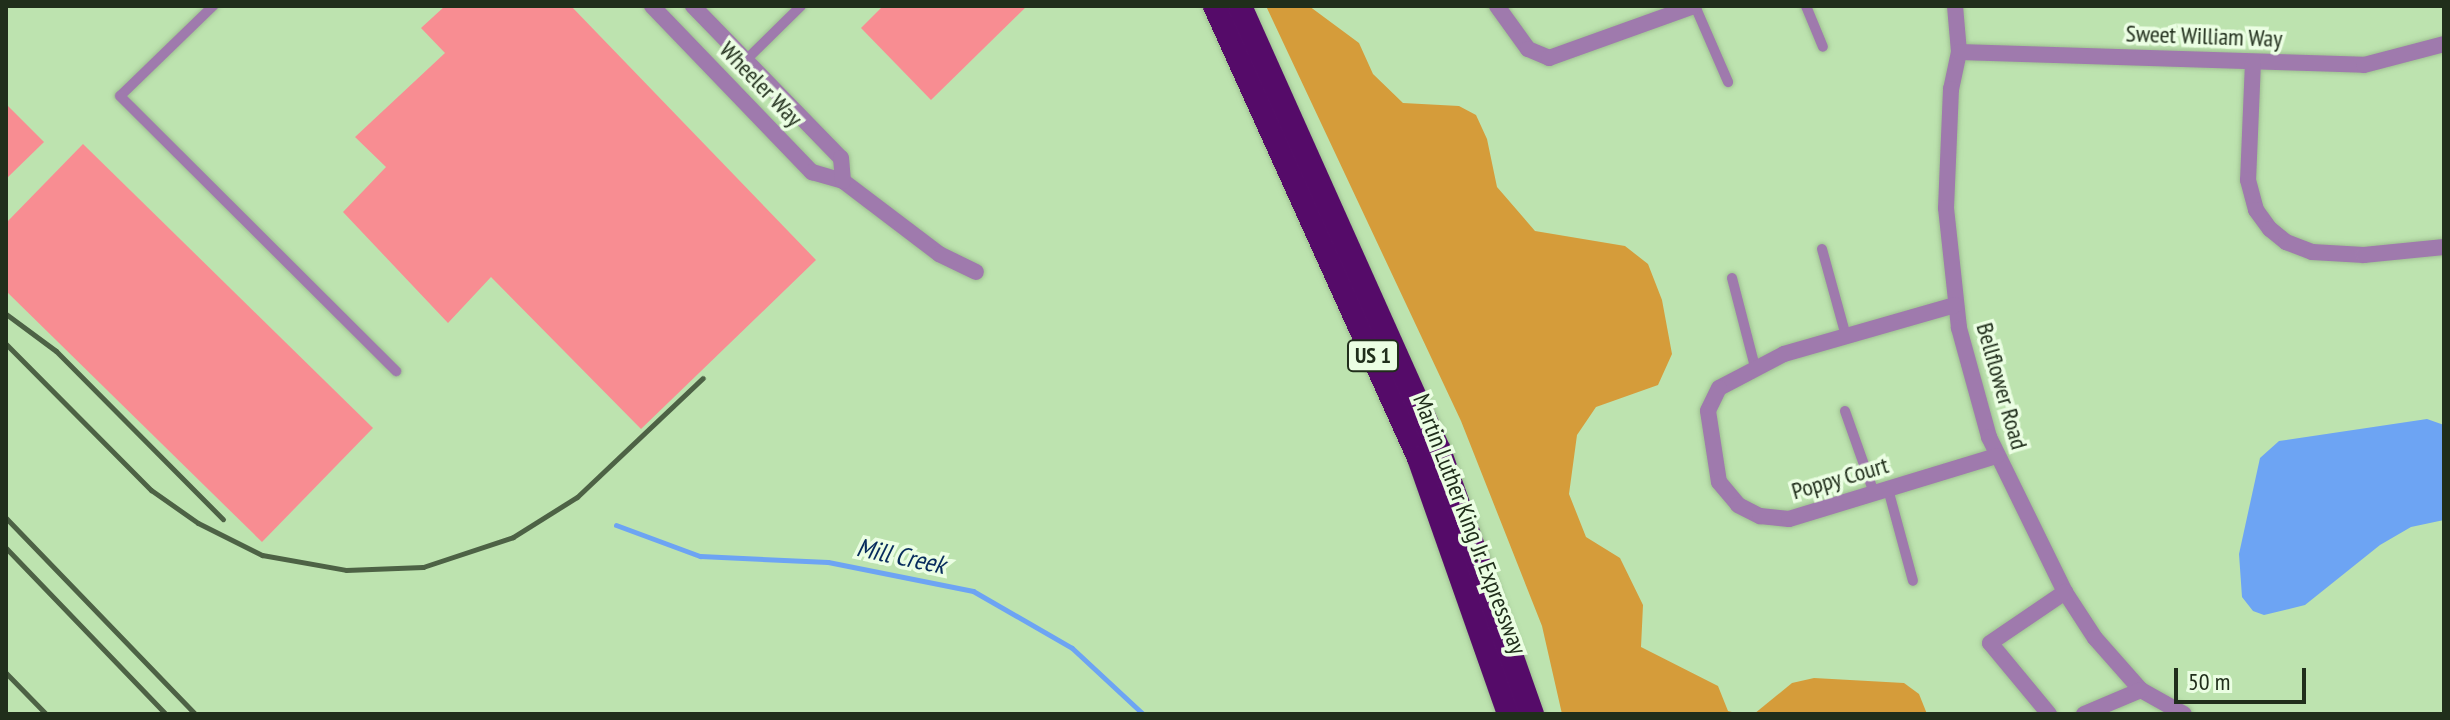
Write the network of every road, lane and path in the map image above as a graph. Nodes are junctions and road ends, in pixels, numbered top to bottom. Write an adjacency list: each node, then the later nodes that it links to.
1 (213, 6): 25 (lane)
2 (652, 6): 17 (street, Wheeler Way)
3 (693, 6): 14 (street, Wheeler Way)
4 (801, 6): 14 (lane)
5 (1215, 6): 32 (highway, Martin Luther King Jr. Expressway / US 1)
6 (1240, 6): 33 (highway, Martin Luther King Jr. Expressway / US 1)
7 (1497, 6): 8 (street)
8 (1694, 6): 16 (lane)
9 (1806, 6): 12 (lane)
10 (1955, 6): 13 (street, Bellflower Road)
11 (2444, 44): 15 (street, Sweet William Way)
12 (1823, 47)
13 (1959, 52): 15 (street, Sweet William Way); 22 (street, Bellflower Road)
14 (746, 60): 17 (street, Wheeler Way)
15 (2253, 62): 18 (street)
16 (1728, 82)
17 (843, 181): 20 (street, Wheeler Way)
18 (2444, 247)
19 (1822, 249): 23 (lane)
20 (976, 272)
21 (1732, 278): 24 (lane)
22 (1955, 305): 23 (street, Poppy Court); 27 (street, Bellflower Road)
23 (1846, 336): 24 (street, Poppy Court)
24 (1755, 367): 28 (street, Poppy Court)
25 (396, 371)
26 (1845, 411): 28 (lane)
27 (1997, 456): 28 (street, Poppy Court); 30 (street, Bellflower Road)
28 (1881, 491): 29 (lane)
29 (1913, 581)
30 (2065, 592): 31 (street, Bellflower Road); 34 (street)
31 (2141, 690): 35 (street); 36 (street, Bellflower Road)
32 (1509, 714)
33 (1532, 714)
34 (2049, 714)
35 (2084, 714)
36 (2184, 714)

